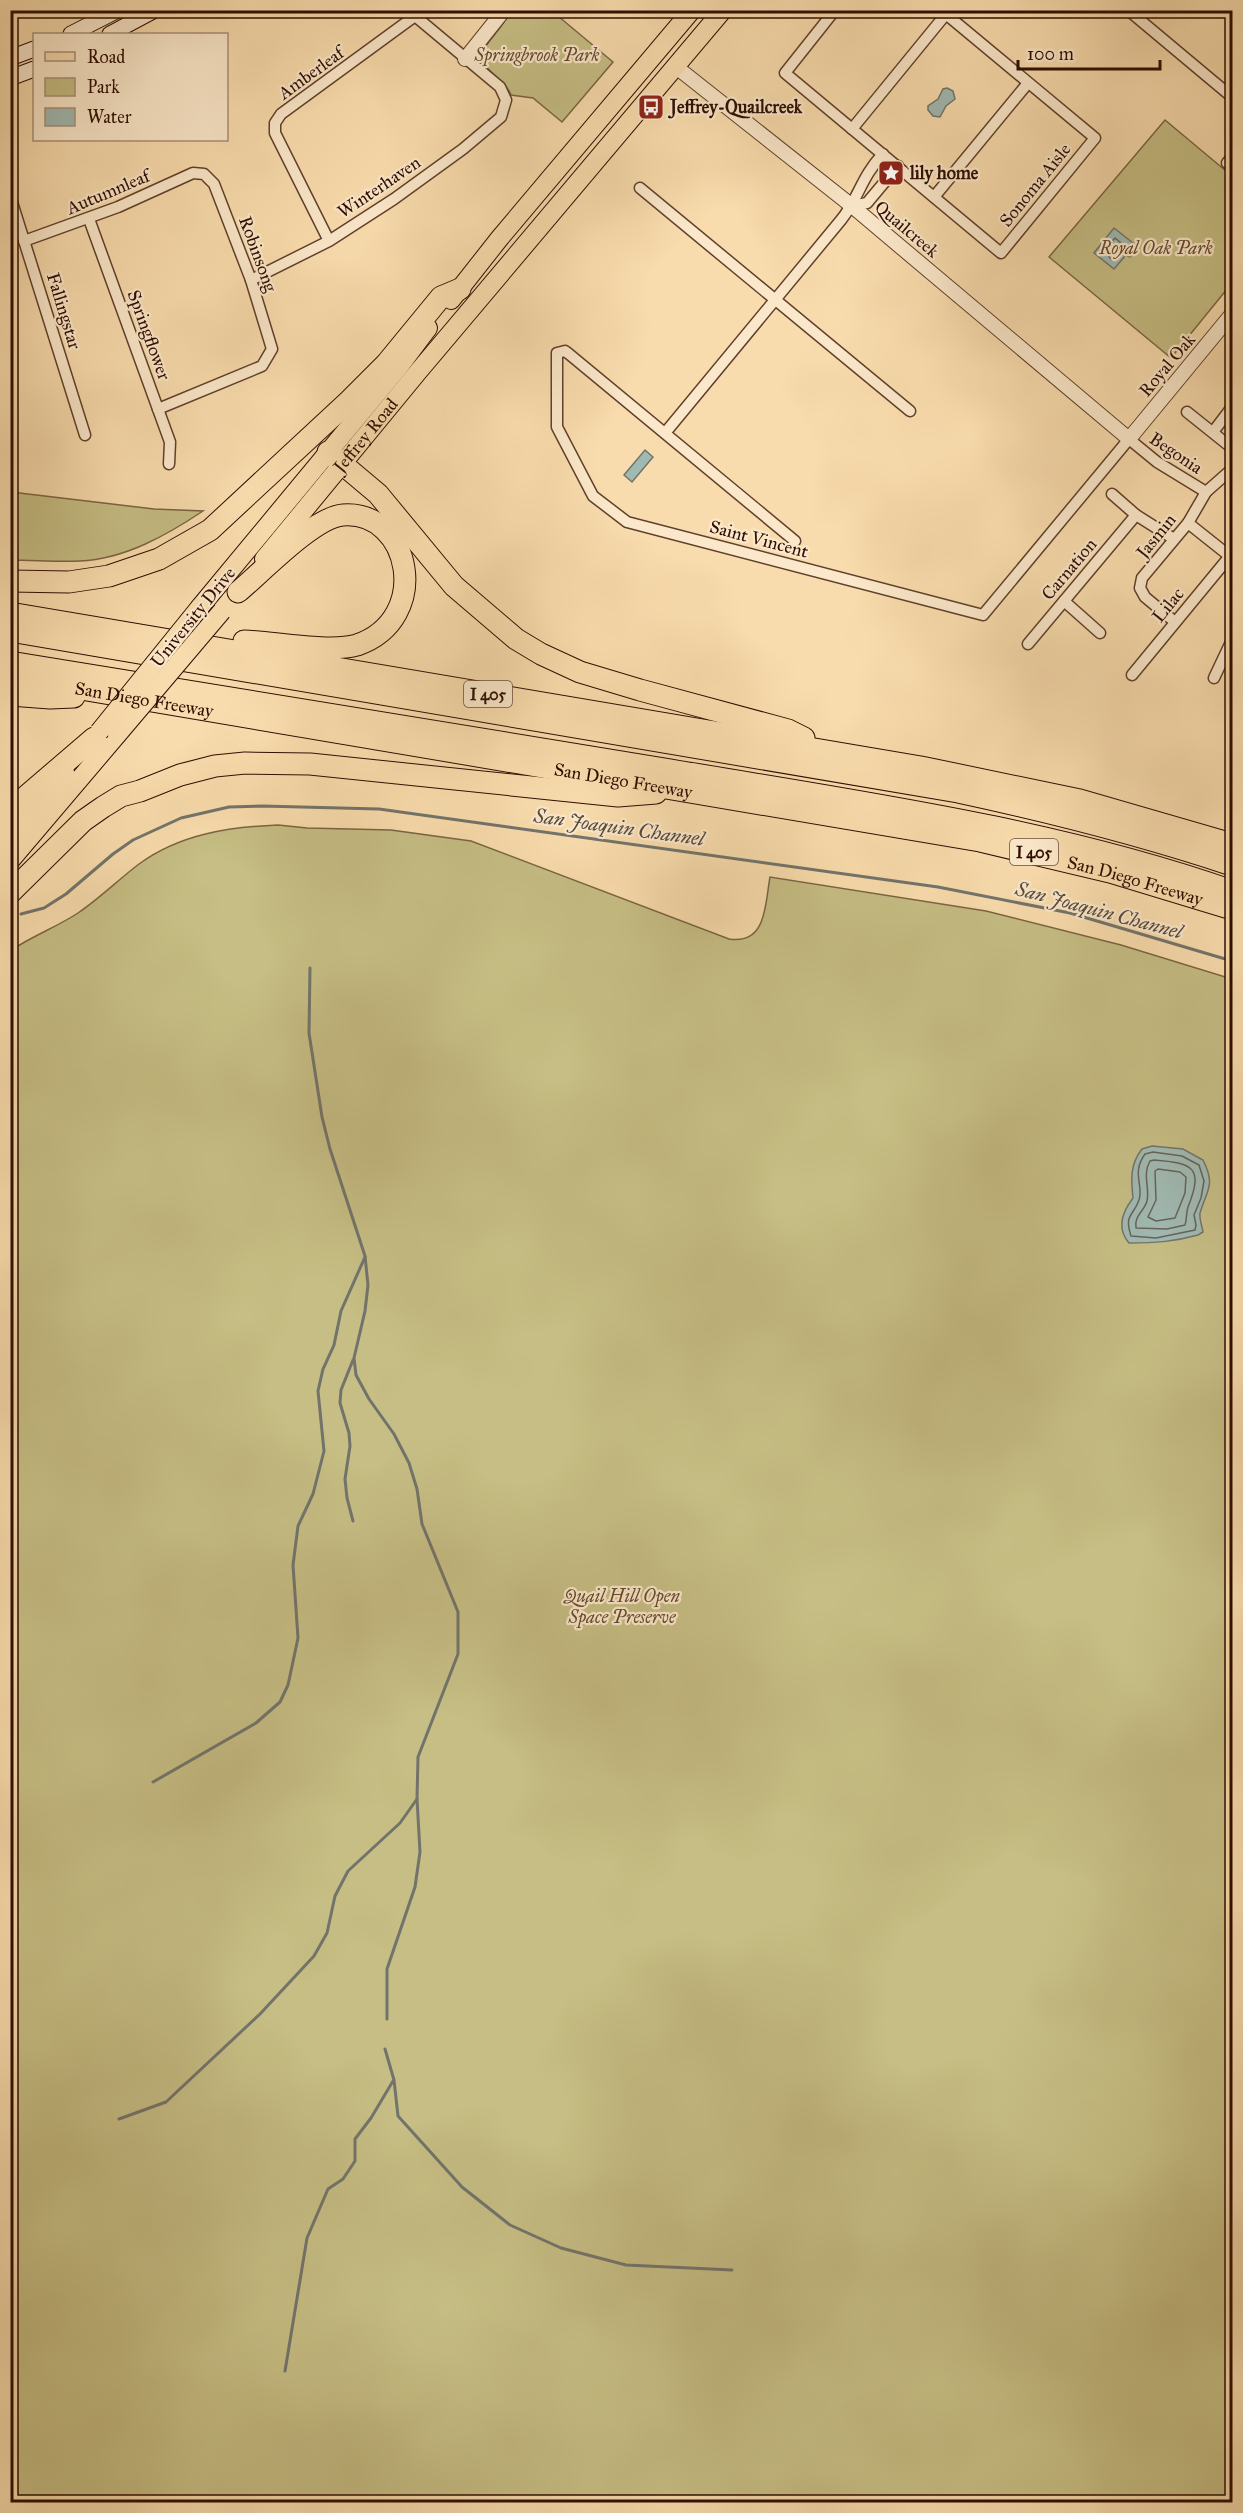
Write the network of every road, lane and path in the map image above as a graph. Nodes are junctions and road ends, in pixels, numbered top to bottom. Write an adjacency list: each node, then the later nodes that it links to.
1 (118, 10): 9 (main road)
2 (155, 10): 10 (main road)
3 (501, 10): 14 (street)
4 (692, 10): 12 (main road, Jeffrey Road)
5 (723, 10): 15 (main road, Jeffrey Road)
6 (836, 10): 20 (street, Sonoma Aisle)
7 (1128, 10): 19 (street)
8 (944, 13): 18 (street, Sonoma Aisle); 20 (street, Sonoma Aisle)
9 (73, 33)
10 (112, 33)
11 (33, 50): 13 (main road)
12 (658, 51): 15 (street, Quailcreek); 32 (main road, Jeffrey Road)
13 (10, 58)
14 (465, 59): 30 (street, Winterhaven); 30 (street, Amberleaf)
15 (675, 66): 27 (street, Quailcreek); 44 (main road, Jeffrey Road)
16 (33, 69): 17 (main road)
17 (10, 78)
18 (1028, 83): 26 (street); 26 (street, Sonoma Aisle)
19 (1233, 97)
20 (852, 129): 21 (street, Sonoma Aisle)
21 (883, 154): 22 (street, Sonoma Aisle); 27 (street)
22 (898, 166): 26 (street, Sonoma Aisle); 27 (street)
23 (204, 174): 28 (street, Autumnleaf); 31 (street, Robinsong)
24 (640, 188): 33 (street)
25 (10, 196): 29 (street, Fallingstar)
26 (934, 197)
27 (852, 206): 33 (street); 42 (street, Quailcreek)
28 (89, 219): 29 (street, Autumnleaf); 36 (street, Springflower)
29 (24, 241): 41 (street, Fallingstar)
30 (329, 241): 31 (street, Winterhaven)
31 (251, 280): 36 (street, Robinsong)
32 (460, 289): 44 (main road, Jeffrey Road); 54 (highway)
33 (776, 299): 37 (street); 40 (street)
34 (1233, 314): 42 (street, Royal Oak)
35 (1233, 407): 39 (street)
36 (158, 409): 45 (street, Springflower)
37 (910, 411)
38 (1187, 412): 39 (street)
39 (1213, 432): 43 (street)
40 (665, 433): 42 (street, Saint Vincent); 52 (street, Saint Vincent)
41 (85, 435)
42 (1129, 439): 47 (street, Begonia)
43 (1233, 448)
44 (335, 457): 55 (main road, Jeffrey Road); 70 (main road, University Drive, bridge); 71 (highway)
45 (169, 464)
46 (1233, 469): 47 (street, Jasmin)
47 (1206, 492): 50 (street, Jasmin)
48 (1112, 494): 49 (street)
49 (1136, 515): 51 (street); 56 (street, Carnation)
50 (1188, 523): 51 (street, Jasmin); 53 (street)
51 (1174, 539): 58 (street, Jasmin)
52 (795, 541)
53 (1231, 557): 58 (street, Lilac)
54 (10, 581)
55 (238, 592): 61 (highway); 70 (main road, Jeffrey Road, bridge)
56 (1064, 601): 60 (street); 63 (street, Carnation)
57 (10, 613): 61 (highway, I 405)
58 (1175, 622): 65 (street, Lilac)
59 (10, 632): 77 (highway)
60 (1100, 633)
61 (142, 635): 71 (highway, I 405)
62 (1233, 640): 67 (street)
63 (1028, 644)
64 (10, 662): 78 (highway, San Diego Freeway)
65 (1132, 675)
66 (10, 677): 69 (highway, San Diego Freeway / I 405)
67 (1214, 678)
68 (10, 695): 69 (highway)
69 (116, 695): 72 (highway, San Diego Freeway / I 405)
70 (104, 735): 73 (highway); 74 (main road, University Drive); 76 (main road, Jeffrey Road)
71 (834, 751): 75 (highway, I 405)
72 (690, 791): 79 (highway); 80 (highway, San Diego Freeway / I 405)
73 (10, 810)
74 (10, 836)
75 (1233, 844)
76 (10, 861)
77 (1233, 865)
78 (1233, 891)
79 (10, 893)
80 (1233, 909)

